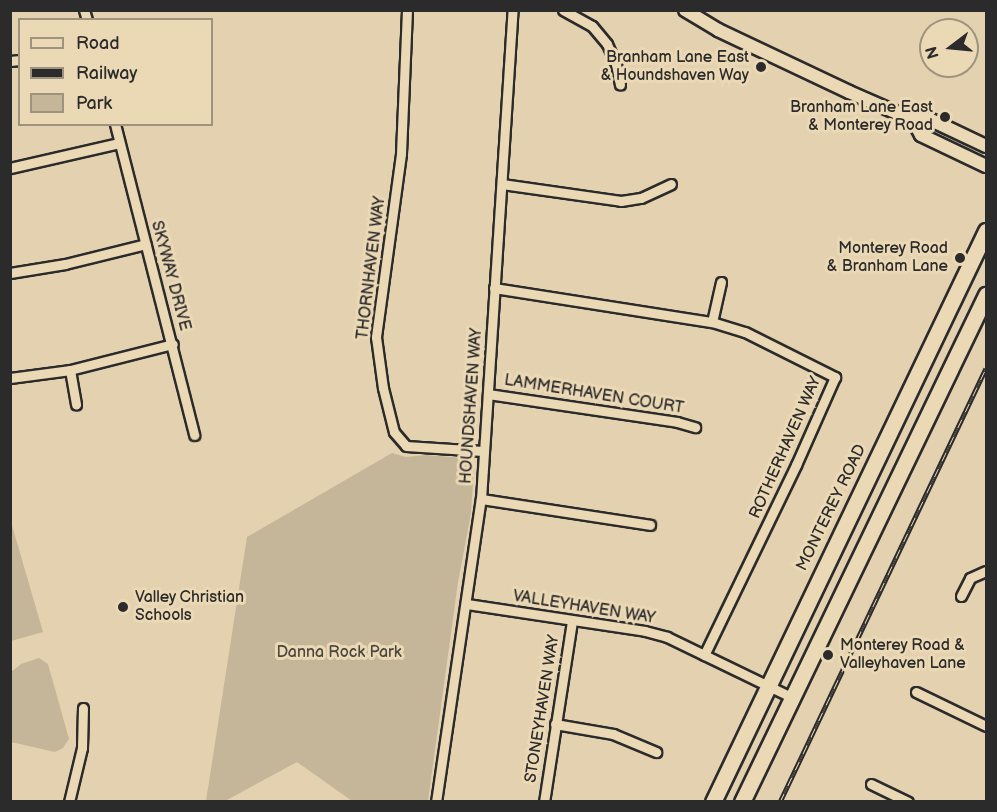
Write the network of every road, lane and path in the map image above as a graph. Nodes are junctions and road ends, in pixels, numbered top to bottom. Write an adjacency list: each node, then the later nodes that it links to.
1 (407, 10): 28 (street, THORNHAVEN WAY)
2 (513, 10): 12 (street, HOUNDSHAVEN WAY)
3 (563, 10): 5 (street)
4 (685, 10): 6 (street)
5 (620, 85)
6 (913, 120): 9 (street); 10 (street)
7 (115, 126): 8 (street, SKYWAY DRIVE)
8 (119, 143): 11 (street); 15 (street, SKYWAY DRIVE)
9 (987, 146)
10 (987, 166)
11 (10, 168)
12 (502, 184): 13 (street); 18 (street, HOUNDSHAVEN WAY)
13 (671, 184)
14 (987, 231): 36 (main road, MONTEREY ROAD)
15 (146, 244): 16 (street); 21 (street, SKYWAY DRIVE)
16 (10, 273)
17 (721, 282): 20 (street)
18 (494, 288): 20 (street, ROTHERHAVEN WAY); 24 (street, HOUNDSHAVEN WAY)
19 (987, 295): 38 (main road)
20 (712, 322): 35 (street, ROTHERHAVEN WAY)
21 (172, 344): 22 (street); 27 (street, SKYWAY DRIVE)
22 (70, 370): 23 (street); 25 (street)
23 (10, 378)
24 (488, 394): 26 (street, LAMMERHAVEN COURT); 28 (street, HOUNDSHAVEN WAY)
25 (76, 404)
26 (695, 427)
27 (194, 435)
28 (483, 451): 29 (street, HOUNDSHAVEN WAY)
29 (481, 499): 30 (street); 33 (street, HOUNDSHAVEN WAY)
30 (650, 525)
31 (987, 571): 32 (street)
32 (962, 596)
33 (467, 604): 34 (street, VALLEYHAVEN WAY); 45 (street, HOUNDSHAVEN WAY)
34 (572, 621): 35 (street, VALLEYHAVEN WAY); 40 (street, STONEYHAVEN WAY)
35 (705, 655): 36 (street, VALLEYHAVEN WAY)
36 (767, 685): 38 (street, VALLEYHAVEN WAY); 47 (main road, MONTEREY ROAD)
37 (916, 693): 41 (street)
38 (791, 697): 48 (main road)
39 (83, 708): 44 (street)
40 (555, 724): 42 (street); 46 (street, STONEYHAVEN WAY)
41 (987, 726)
42 (656, 752)
43 (871, 784): 49 (street)
44 (69, 801)
45 (436, 801)
46 (544, 801)
47 (713, 801)
48 (742, 801)
49 (908, 801)

